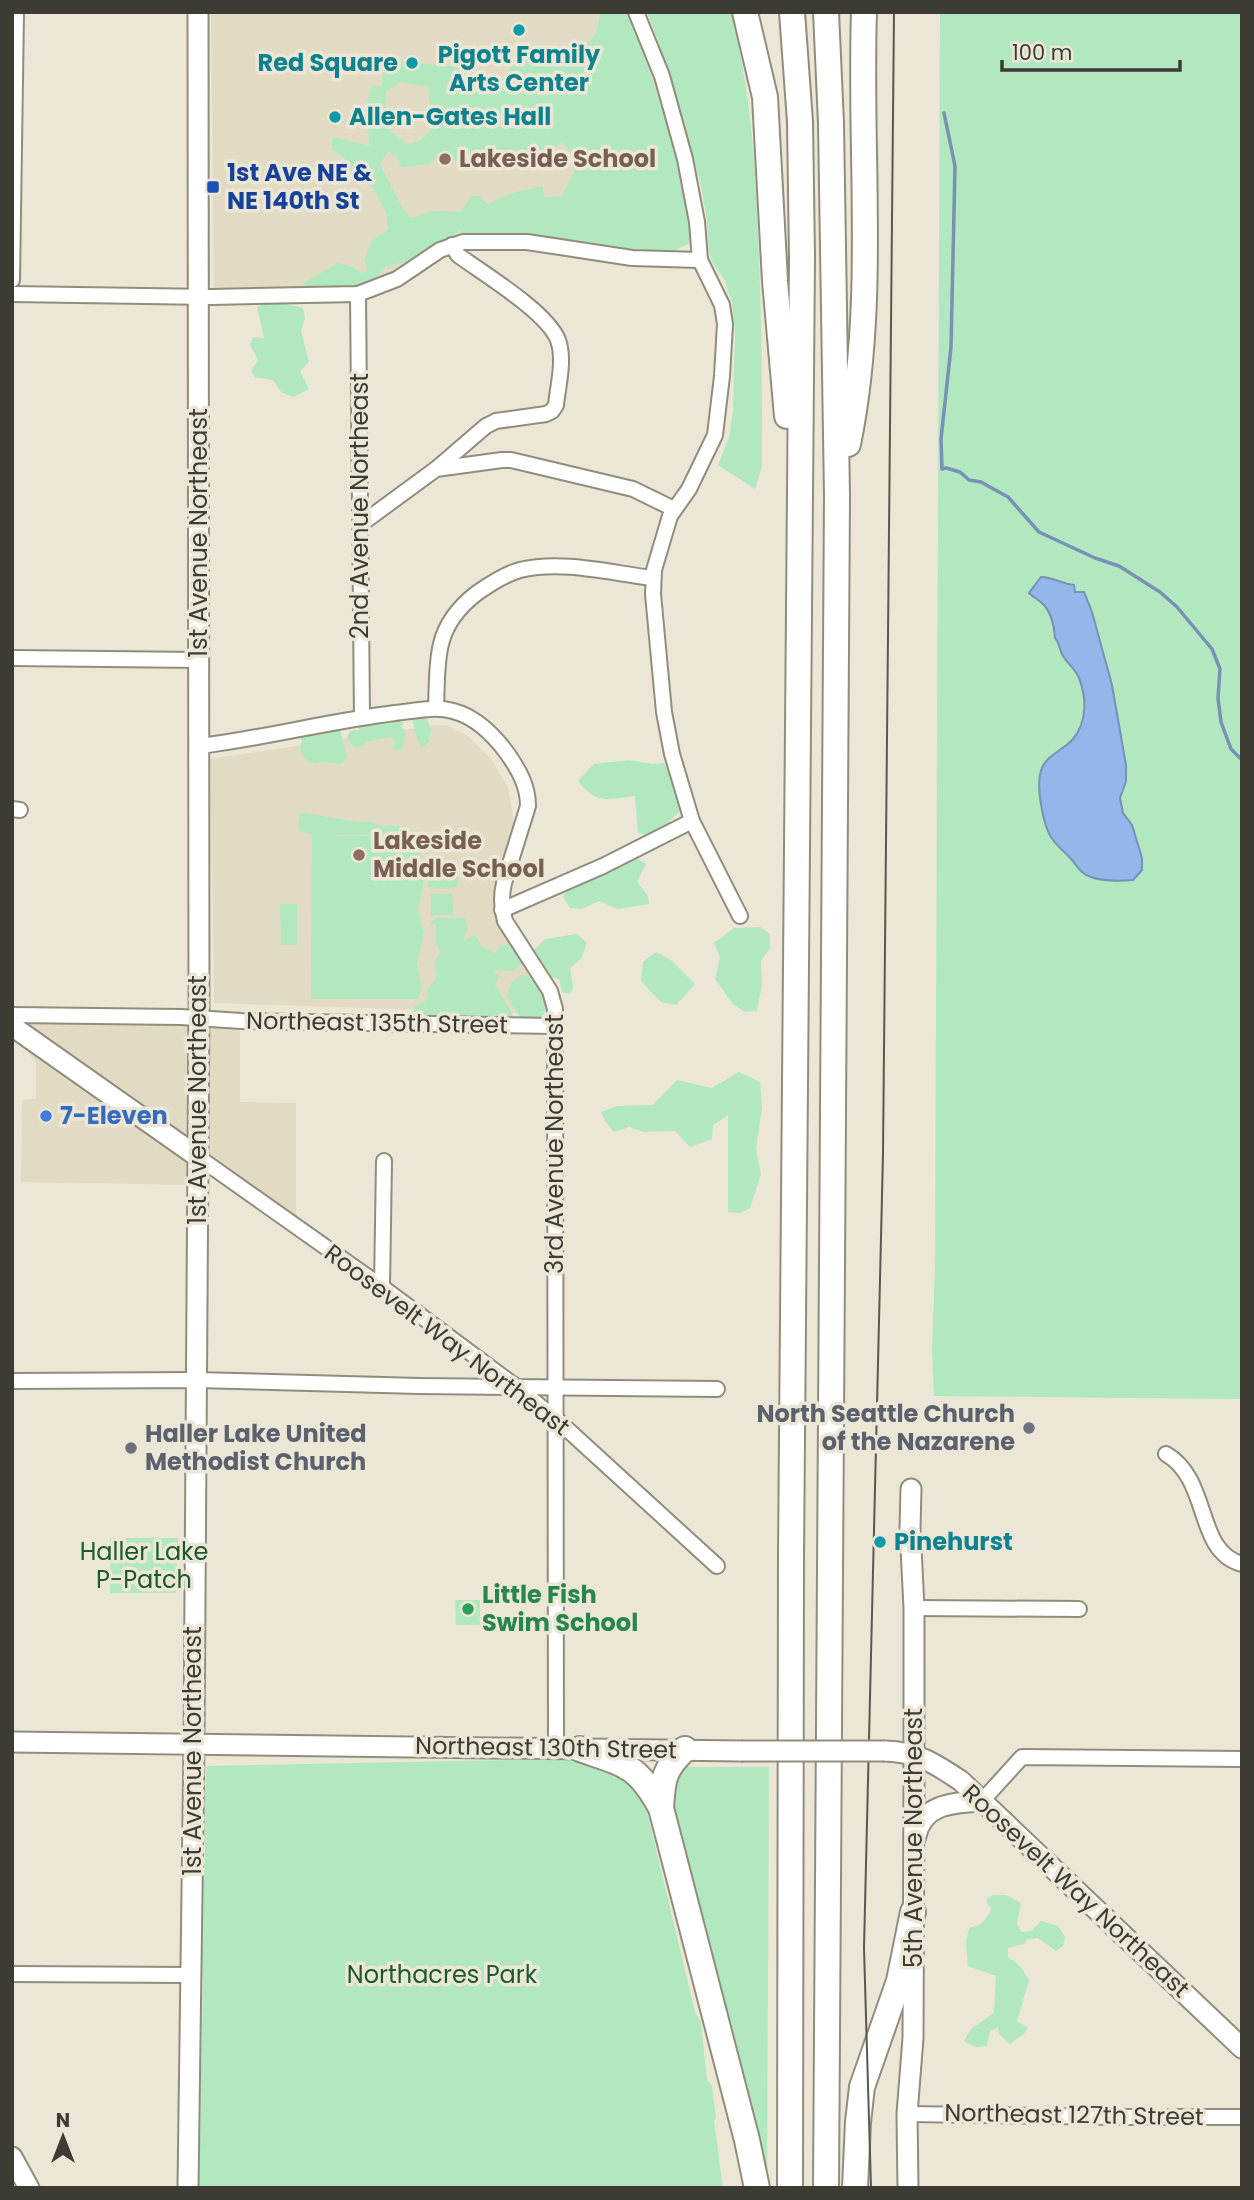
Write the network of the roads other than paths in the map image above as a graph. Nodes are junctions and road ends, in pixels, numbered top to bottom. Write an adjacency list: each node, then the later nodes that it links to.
1 (16, 12): 10 (street)
2 (198, 12): 13 (street, 1st Avenue Northeast)
3 (636, 12): 9 (street)
4 (745, 12): 18 (highway)
5 (792, 12): 18 (highway)
6 (826, 12): 15 (highway)
7 (864, 12): 15 (highway)
8 (452, 245): 9 (street); 12 (street); 14 (street)
9 (700, 260): 16 (street)
10 (12, 280)
11 (12, 293): 13 (street)
12 (358, 294): 13 (street); 17 (street, 2nd Avenue Northeast)
13 (198, 296): 21 (street, 1st Avenue Northeast)
14 (436, 469): 16 (street); 17 (street)
15 (837, 496): 67 (highway)
16 (674, 509): 19 (street)
17 (361, 524): 23 (street, 2nd Avenue Northeast)
18 (800, 570): 66 (highway)
19 (653, 578): 22 (street); 25 (street)
20 (12, 658): 21 (street)
21 (200, 660): 24 (street, 1st Avenue Northeast)
22 (436, 709): 23 (street); 26 (street)
23 (362, 718): 24 (street)
24 (200, 746): 29 (street, 1st Avenue Northeast)
25 (692, 821): 26 (street); 27 (street)
26 (502, 910): 31 (street, 3rd Avenue Northeast)
27 (740, 916)
28 (12, 1015): 29 (street, Northeast 135th Street)
29 (199, 1018): 31 (street, Northeast 135th Street); 32 (street, 1st Avenue Northeast)
30 (12, 1026): 32 (street)
31 (555, 1026): 38 (street, 3rd Avenue Northeast)
32 (198, 1157): 34 (street, Roosevelt Way Northeast); 35 (street, 1st Avenue Northeast)
33 (384, 1161): 34 (street)
34 (382, 1287): 37 (street, Roosevelt Way Northeast)
35 (196, 1380): 36 (street); 37 (street); 48 (street, 1st Avenue Northeast)
36 (12, 1381)
37 (515, 1386): 38 (street); 40 (street, Roosevelt Way Northeast)
38 (555, 1386): 39 (street); 40 (street, 3rd Avenue Northeast)
39 (717, 1389)
40 (556, 1419): 44 (street, Roosevelt Way Northeast); 49 (street, 3rd Avenue Northeast)
41 (1166, 1454): 43 (street)
42 (911, 1489): 45 (street, 5th Avenue Northeast)
43 (1242, 1564)
44 (717, 1566)
45 (915, 1608): 46 (street); 51 (street, 5th Avenue Northeast)
46 (1079, 1609)
47 (12, 1742): 48 (street, Northeast 130th Street)
48 (194, 1744): 49 (street, Northeast 130th Street); 58 (street, 1st Avenue Northeast)
49 (568, 1748): 50 (street, Northeast 130th Street); 54 (highway)
50 (685, 1749): 51 (street, Northeast 130th Street, bridge); 54 (highway)
51 (899, 1752): 53 (street, Roosevelt Way Northeast); 55 (street, 5th Avenue Northeast)
52 (1242, 1759): 53 (street)
53 (982, 1801): 55 (street); 59 (street, Roosevelt Way Northeast)
54 (660, 1808): 65 (highway)
55 (913, 1847): 56 (street, 5th Avenue Northeast)
56 (913, 1912): 60 (street, 5th Avenue Northeast); 68 (highway)
57 (12, 1974): 58 (street)
58 (191, 1975): 64 (street, 1st Avenue Northeast)
59 (1242, 2048)
60 (907, 2113): 61 (street, Northeast 127th Street); 69 (street, 5th Avenue Northeast)
61 (1242, 2117)
62 (12, 2157): 63 (street)
63 (30, 2188)
64 (188, 2188)
65 (757, 2188)
66 (790, 2188)
67 (826, 2188)
68 (855, 2188)
69 (908, 2188)

